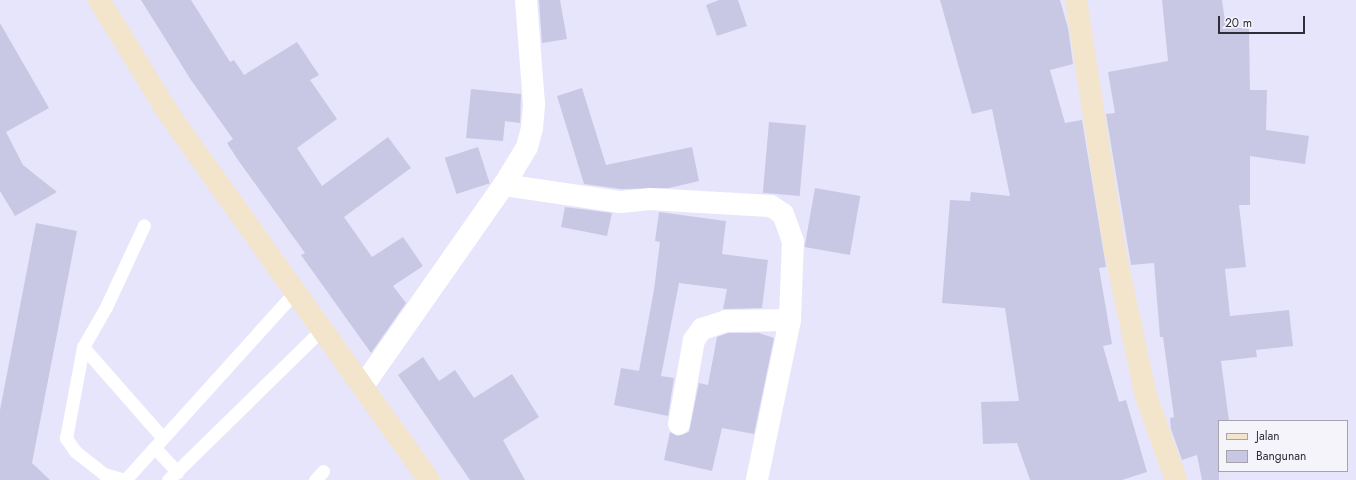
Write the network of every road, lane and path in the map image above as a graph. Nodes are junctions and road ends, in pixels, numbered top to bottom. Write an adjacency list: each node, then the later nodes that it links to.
1 (99, 0): 6 (street)
2 (526, 0): 4 (street)
3 (1076, 0): 17 (street)
4 (504, 185): 7 (street); 10 (street)
5 (144, 225): 9 (lane)
6 (296, 291): 8 (street); 12 (lane)
7 (790, 320): 11 (street); 16 (street)
8 (322, 329): 10 (street); 13 (lane)
9 (83, 348): 12 (lane); 14 (lane)
10 (362, 386): 15 (street)
11 (679, 424)
12 (159, 443): 13 (lane); 14 (lane)
13 (172, 476)
14 (125, 480)
15 (429, 480)
16 (757, 480)
17 (1176, 480)

